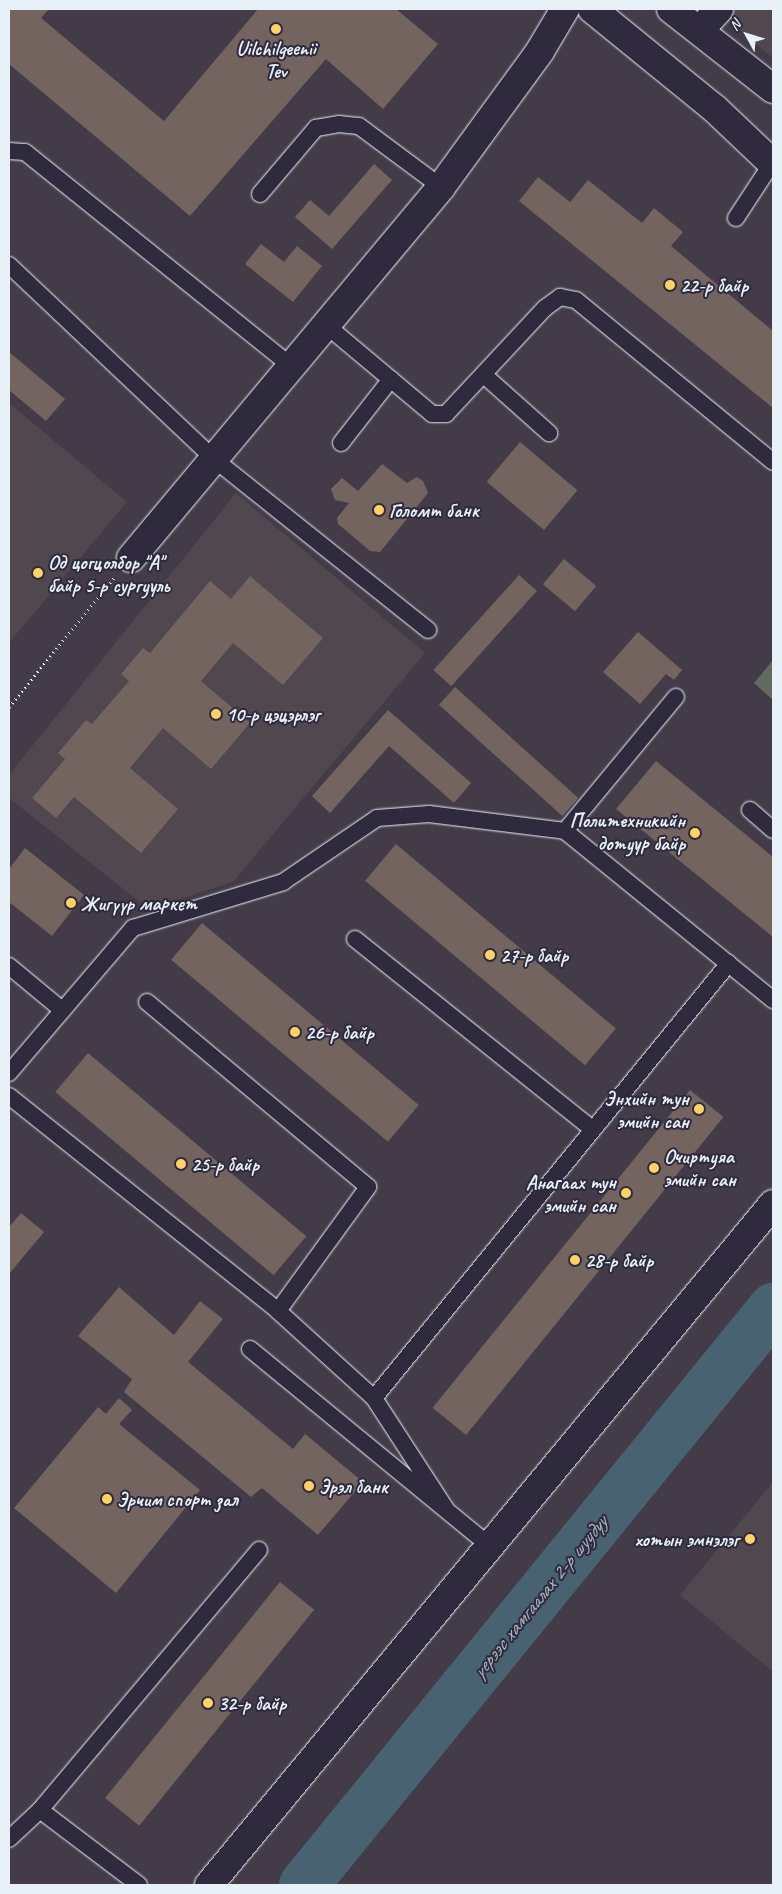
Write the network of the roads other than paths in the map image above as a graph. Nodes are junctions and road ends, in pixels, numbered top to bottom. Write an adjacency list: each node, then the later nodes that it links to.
1 (565, 9): 7 (main road)
2 (592, 9): 6 (main road)
3 (671, 9): 4 (main road)
4 (773, 89)
5 (9, 151): 12 (lane)
6 (773, 163): 9 (lane)
7 (441, 188): 8 (lane); 11 (main road)
8 (260, 194)
9 (736, 218)
10 (9, 265): 17 (lane)
11 (326, 324): 12 (main road); 14 (lane)
12 (291, 366): 17 (main road)
13 (485, 376): 14 (lane); 15 (lane); 18 (lane)
14 (391, 379): 16 (lane)
15 (549, 433)
16 (341, 443)
17 (214, 459): 19 (main road); 20 (lane)
18 (773, 462)
19 (131, 558)
20 (428, 630)
21 (676, 696): 24 (lane)
22 (750, 810): 23 (lane)
23 (773, 830)
24 (565, 831): 26 (lane); 30 (lane)
25 (355, 939): 33 (lane)
26 (728, 963): 28 (lane); 33 (lane)
27 (9, 966): 30 (lane)
28 (773, 1000)
29 (147, 1002): 35 (lane)
30 (62, 1010): 31 (lane)
31 (9, 1073)
32 (9, 1096): 35 (lane)
33 (592, 1129): 37 (lane)
34 (773, 1204): 39 (main road)
35 (278, 1312): 37 (lane)
36 (250, 1349): 38 (lane)
37 (374, 1398): 38 (lane)
38 (446, 1509): 39 (lane)
39 (490, 1546): 44 (main road)
40 (259, 1550): 41 (lane)
41 (40, 1810): 42 (lane); 43 (lane)
42 (11, 1832)
43 (139, 1885)
44 (210, 1885)

